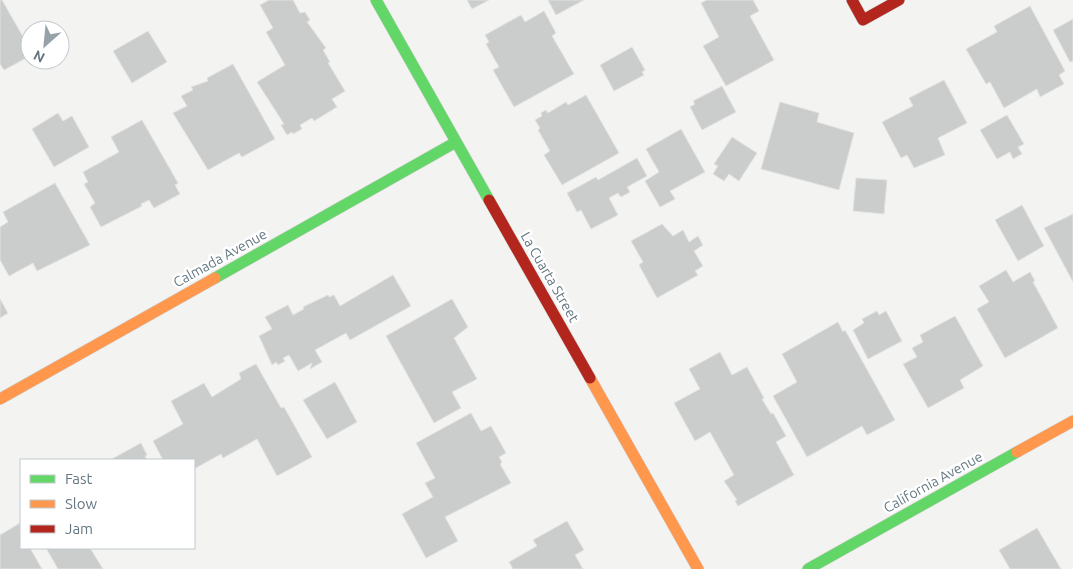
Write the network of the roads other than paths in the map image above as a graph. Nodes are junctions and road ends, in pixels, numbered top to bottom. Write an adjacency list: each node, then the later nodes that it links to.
1 (376, 0): 4 (street, La Cuarta Street)
2 (852, 0): 3 (street)
3 (899, 0)
4 (456, 142): 5 (street, Calmada Avenue); 7 (street, La Cuarta Street)
5 (0, 399)
6 (1073, 421): 8 (street, California Avenue)
7 (698, 569)
8 (808, 569)

